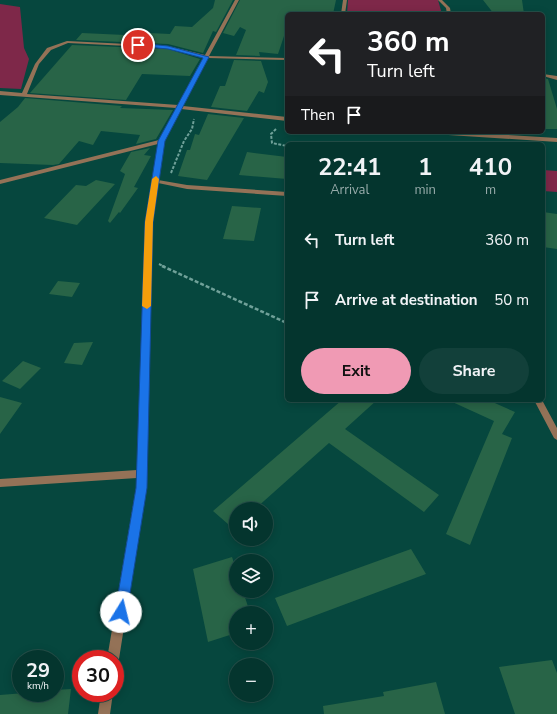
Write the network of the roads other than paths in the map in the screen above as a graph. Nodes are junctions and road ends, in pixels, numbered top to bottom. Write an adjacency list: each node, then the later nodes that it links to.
1 (237, 0): 6 (street)
2 (345, 0): 4 (street)
3 (440, 0): 5 (street)
4 (343, 12)
5 (449, 12)
6 (206, 57): 7 (street); 11 (street); 12 (street)
7 (285, 59)
8 (545, 75): 9 (street)
9 (557, 78)
10 (0, 93): 11 (street)
11 (24, 95): 12 (street)
12 (180, 107): 13 (street); 16 (street)
13 (285, 119)
14 (464, 134): 15 (street)
15 (557, 140)
16 (161, 141): 17 (street); 18 (street)
17 (155, 181): 19 (street); 22 (street)
18 (0, 182)
19 (285, 194)
20 (539, 402): 21 (street)
21 (557, 436)
22 (142, 474): 23 (street); 24 (street)
23 (0, 484)
24 (115, 650)
25 (106, 702): 26 (street)
26 (104, 714)

